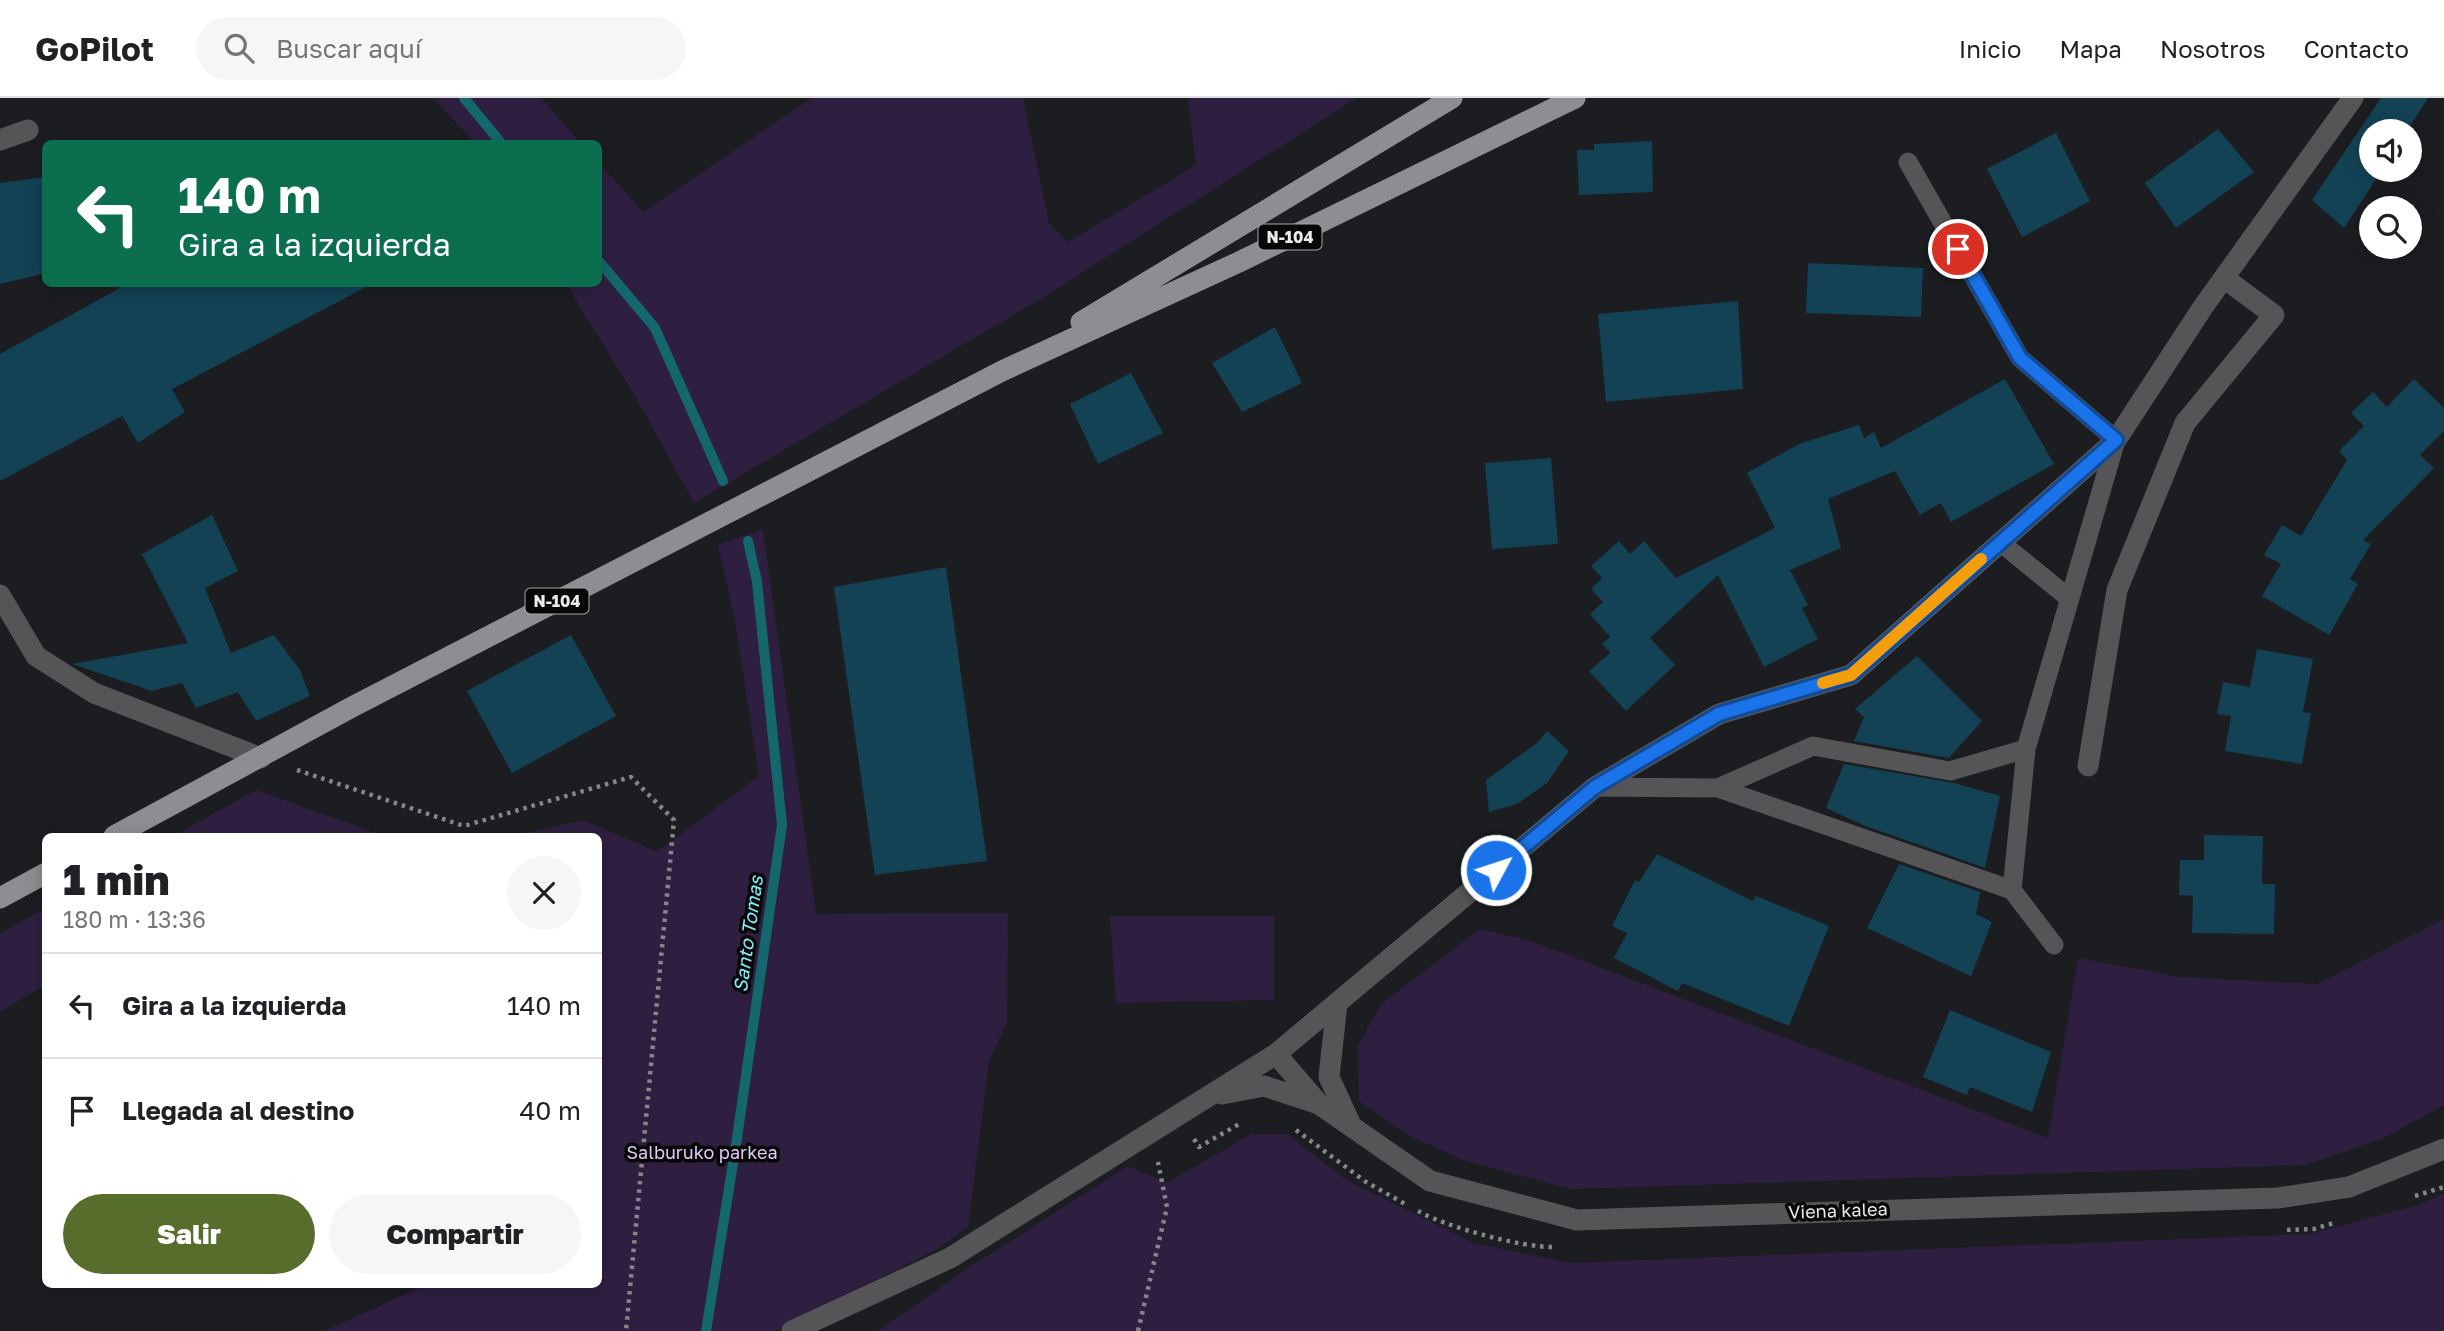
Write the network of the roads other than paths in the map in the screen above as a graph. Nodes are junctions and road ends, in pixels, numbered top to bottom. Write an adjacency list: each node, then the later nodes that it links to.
1 (1449, 98): 8 (main road, N-104)
2 (1575, 98): 8 (main road, N-104)
3 (2353, 98): 7 (street)
4 (28, 130): 5 (street)
5 (0, 140)
6 (1908, 162): 9 (lane)
7 (2224, 278): 9 (street); 15 (street)
8 (1002, 371): 14 (main road, N-104)
9 (2116, 440): 10 (street); 12 (lane)
10 (2000, 542): 12 (lane); 16 (street)
11 (0, 595): 14 (street)
12 (2070, 599): 13 (lane)
13 (2026, 749): 17 (lane); 20 (lane)
14 (261, 758): 18 (main road, N-104)
15 (2088, 766)
16 (1595, 787): 17 (lane); 23 (street)
17 (1718, 788): 20 (lane)
18 (120, 833)
19 (42, 875): 21 (main road)
20 (2012, 890): 22 (lane)
21 (0, 898)
22 (2054, 945)
23 (1338, 1003): 24 (street); 27 (street)
24 (1276, 1054): 25 (street); 26 (street, Viena kalea)
25 (1210, 1096): 26 (street); 29 (street)
26 (1319, 1104): 27 (street, Viena kalea)
27 (1352, 1127): 28 (street, Viena kalea)
28 (2444, 1149)
29 (792, 1331)

